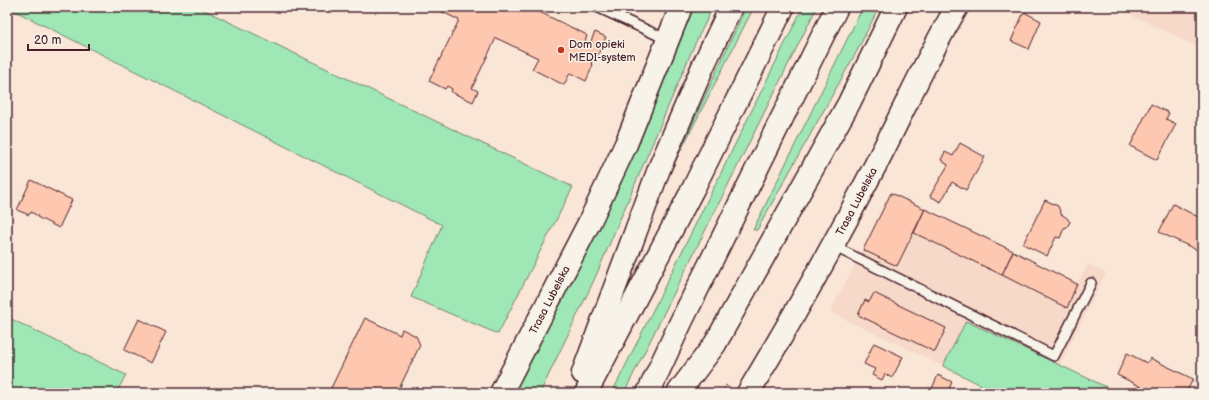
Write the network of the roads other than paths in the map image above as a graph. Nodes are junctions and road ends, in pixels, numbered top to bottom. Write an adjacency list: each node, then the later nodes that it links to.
1 (597, 7): 8 (lane)
2 (681, 7): 8 (main road, Trasa Lubelska)
3 (731, 7): 12 (main road)
4 (783, 7): 13 (main road)
5 (837, 7): 14 (main road)
6 (896, 7): 15 (main road)
7 (957, 7): 9 (main road, Trasa Lubelska)
8 (668, 40): 11 (main road, Trasa Lubelska)
9 (833, 246): 10 (lane); 16 (main road, Trasa Lubelska)
10 (1090, 283)
11 (501, 393)
12 (576, 393)
13 (586, 393)
14 (648, 393)
15 (678, 393)
16 (748, 393)

